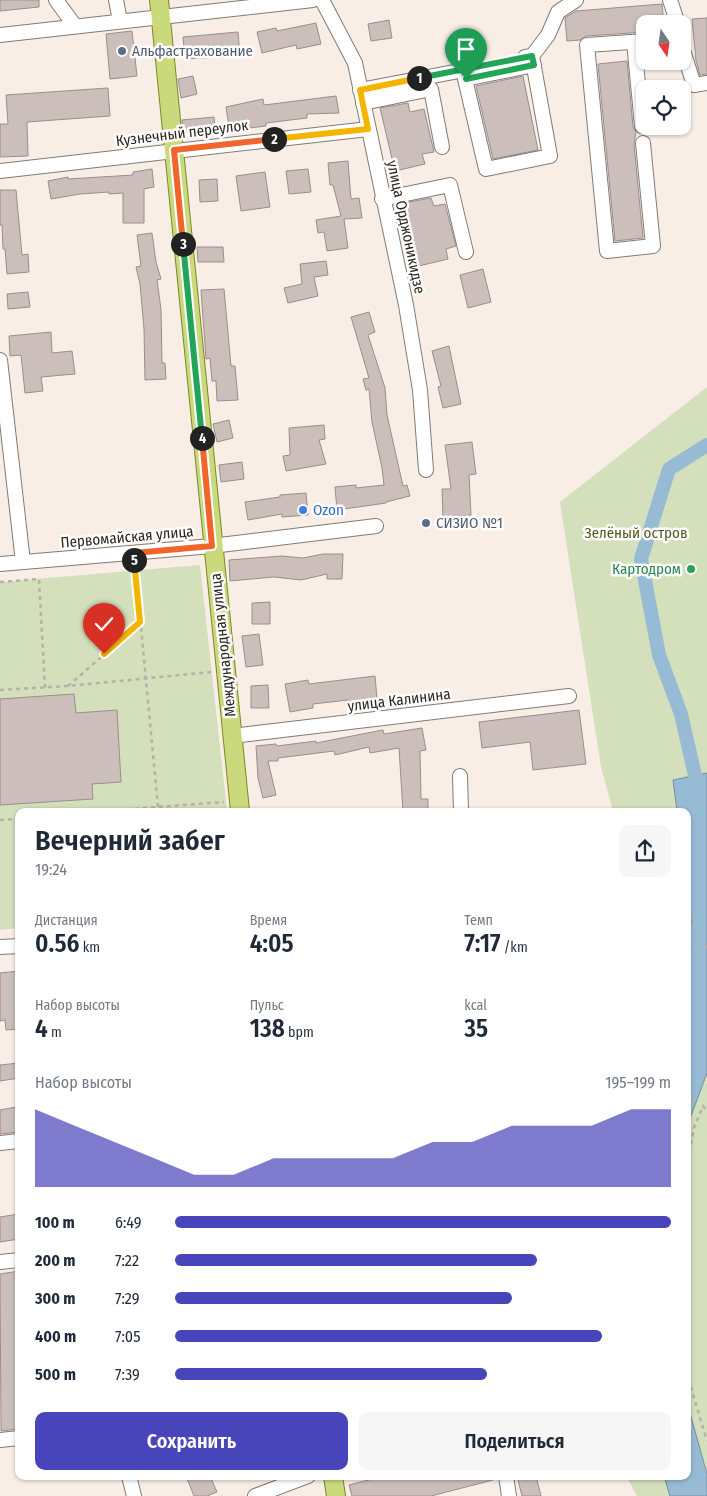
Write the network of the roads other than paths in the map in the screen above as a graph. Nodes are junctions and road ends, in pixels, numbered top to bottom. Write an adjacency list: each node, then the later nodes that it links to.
1 (56, 0): 10 (street)
2 (116, 0): 9 (street)
3 (314, 0): 7 (street)
4 (322, 0): 16 (street, улица Орджоникидзе)
5 (576, 0): 13 (street)
6 (670, 0): 8 (street)
7 (160, 8): 9 (street); 20 (main road, Международная улица)
8 (675, 15)
9 (120, 21): 10 (street)
10 (75, 26): 11 (street)
11 (0, 35)
12 (636, 42): 18 (street)
13 (533, 60): 13 (street); 16 (street)
14 (689, 70): 15 (street)
15 (707, 84)
16 (362, 96): 17 (street, улица Орджоникидзе); 19 (street)
17 (368, 129): 20 (street, Кузнечный переулок); 22 (street, улица Орджоникидзе)
18 (643, 143)
19 (442, 147)
20 (174, 150): 21 (street, Кузнечный переулок); 27 (main road, Международная улица)
21 (0, 171)
22 (382, 199): 23 (street); 25 (street, улица Орджоникидзе)
23 (466, 252)
24 (0, 362): 28 (street)
25 (426, 470)
26 (376, 526): 27 (street, Первомайская улица)
27 (212, 546): 28 (street, Первомайская улица); 31 (main road, Международная улица)
28 (23, 562): 29 (street, Первомайская улица)
29 (0, 564)
30 (569, 696): 31 (street, улица Калинина)
31 (232, 736): 33 (main road, Международная улица)
32 (460, 776): 34 (street)
33 (233, 807)
34 (461, 808)
35 (15, 946): 36 (street)
36 (0, 947)
37 (15, 1142): 38 (street)
38 (0, 1144)
39 (15, 1260): 40 (street)
40 (0, 1262)
41 (15, 1438): 42 (street)
42 (0, 1440)
43 (130, 1480): 47 (street)
44 (297, 1480): 48 (street)
45 (333, 1480): 49 (main road)
46 (507, 1480): 50 (street)
47 (134, 1496)
48 (255, 1496)
49 (336, 1496)
50 (509, 1496)

